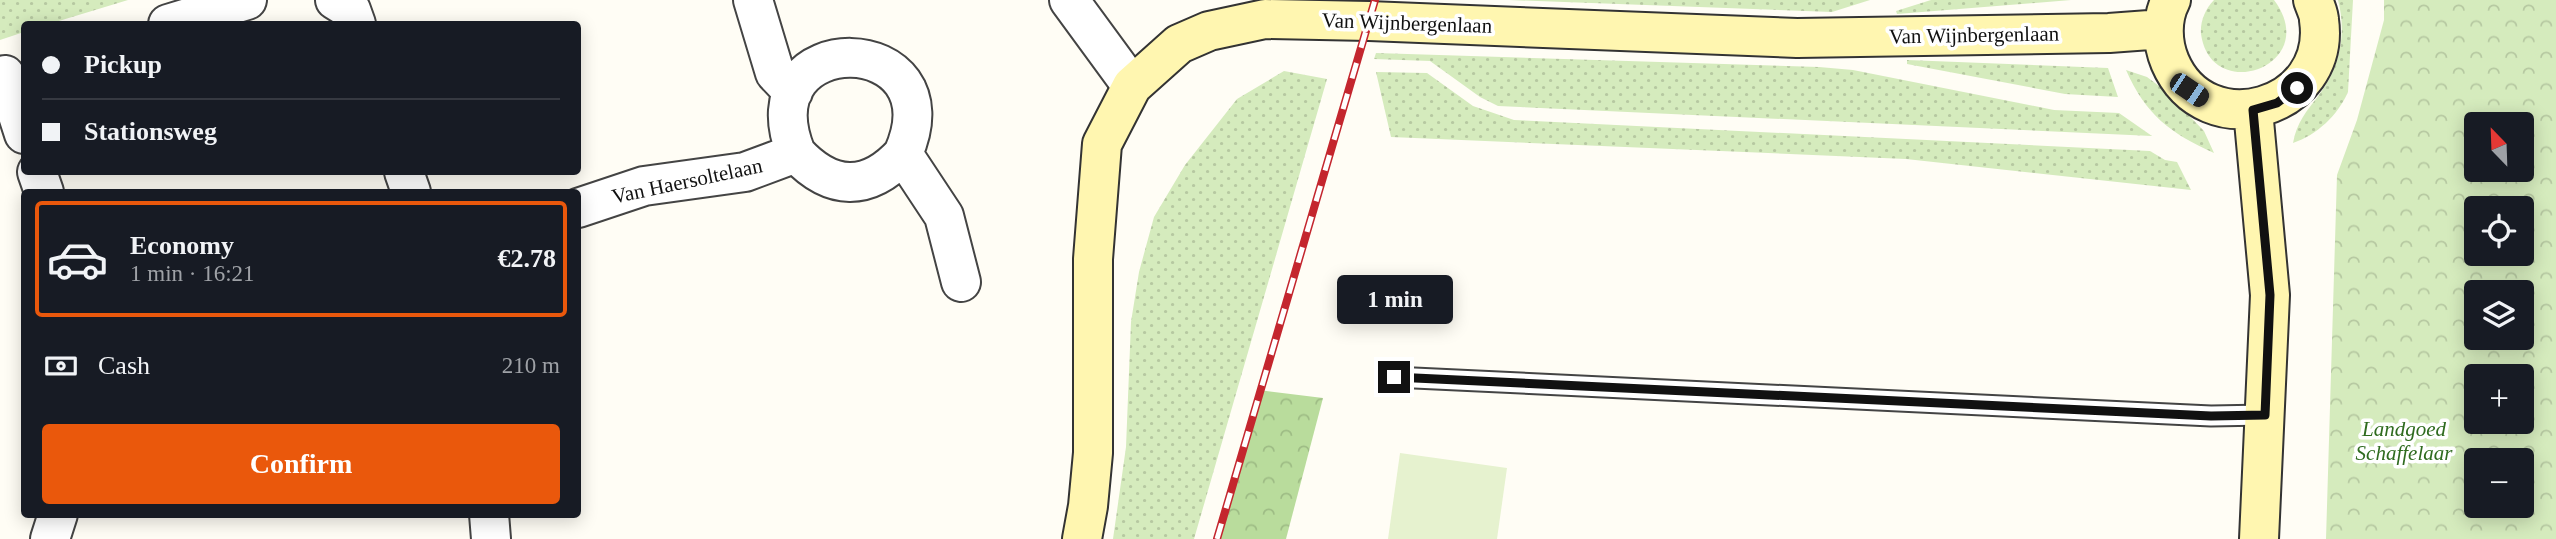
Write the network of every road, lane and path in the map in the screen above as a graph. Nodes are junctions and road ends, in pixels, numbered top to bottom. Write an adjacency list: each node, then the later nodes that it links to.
1 (247, 0): 7 (street)
2 (335, 0): 8 (street)
3 (753, 0): 11 (street)
4 (1069, 0): 10 (street)
5 (2313, 0): 12 (street)
6 (2167, 15): 10 (street, Van Wijnbergenlaan); 12 (street)
7 (179, 21)
8 (355, 21)
9 (10, 74): 13 (street)
10 (1132, 86): 24 (street, Van Wijnbergenlaan)
11 (793, 92): 14 (street); 15 (street)
12 (2253, 110): 19 (street)
13 (21, 121)
14 (796, 153): 15 (street); 16 (street, Van Haersoltelaan)
15 (903, 154): 17 (street)
16 (581, 207)
17 (961, 282)
18 (1394, 377): 19 (lane)
19 (2265, 415): 25 (street)
20 (57, 518): 22 (street)
21 (489, 518): 23 (street)
22 (50, 539)
23 (491, 539)
24 (1082, 539)
25 (2259, 539)

